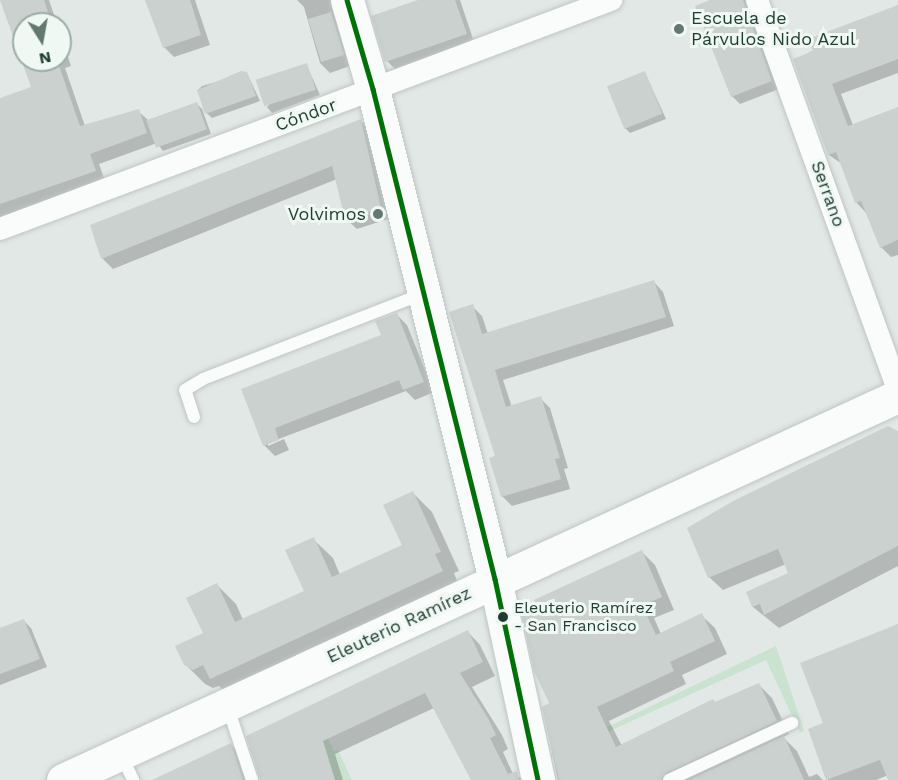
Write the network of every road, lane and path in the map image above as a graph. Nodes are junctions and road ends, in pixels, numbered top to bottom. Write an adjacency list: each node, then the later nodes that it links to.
1 (346, 0): 4 (street)
2 (611, 0): 4 (street, Cóndor)
3 (757, 0): 7 (street, Serrano)
4 (373, 89): 5 (street, Cóndor); 6 (street)
5 (0, 229)
6 (423, 293): 9 (lane); 10 (street)
7 (898, 389)
8 (898, 396): 10 (street, Eleuterio Ramírez)
9 (194, 417)
10 (495, 579): 11 (street, Eleuterio Ramírez); 16 (street)
11 (227, 705): 13 (street, Eleuterio Ramírez); 15 (lane)
12 (792, 723): 17 (lane)
13 (127, 767): 14 (street, Eleuterio Ramírez)
14 (63, 780)
15 (252, 780)
16 (538, 780)
17 (669, 780)

